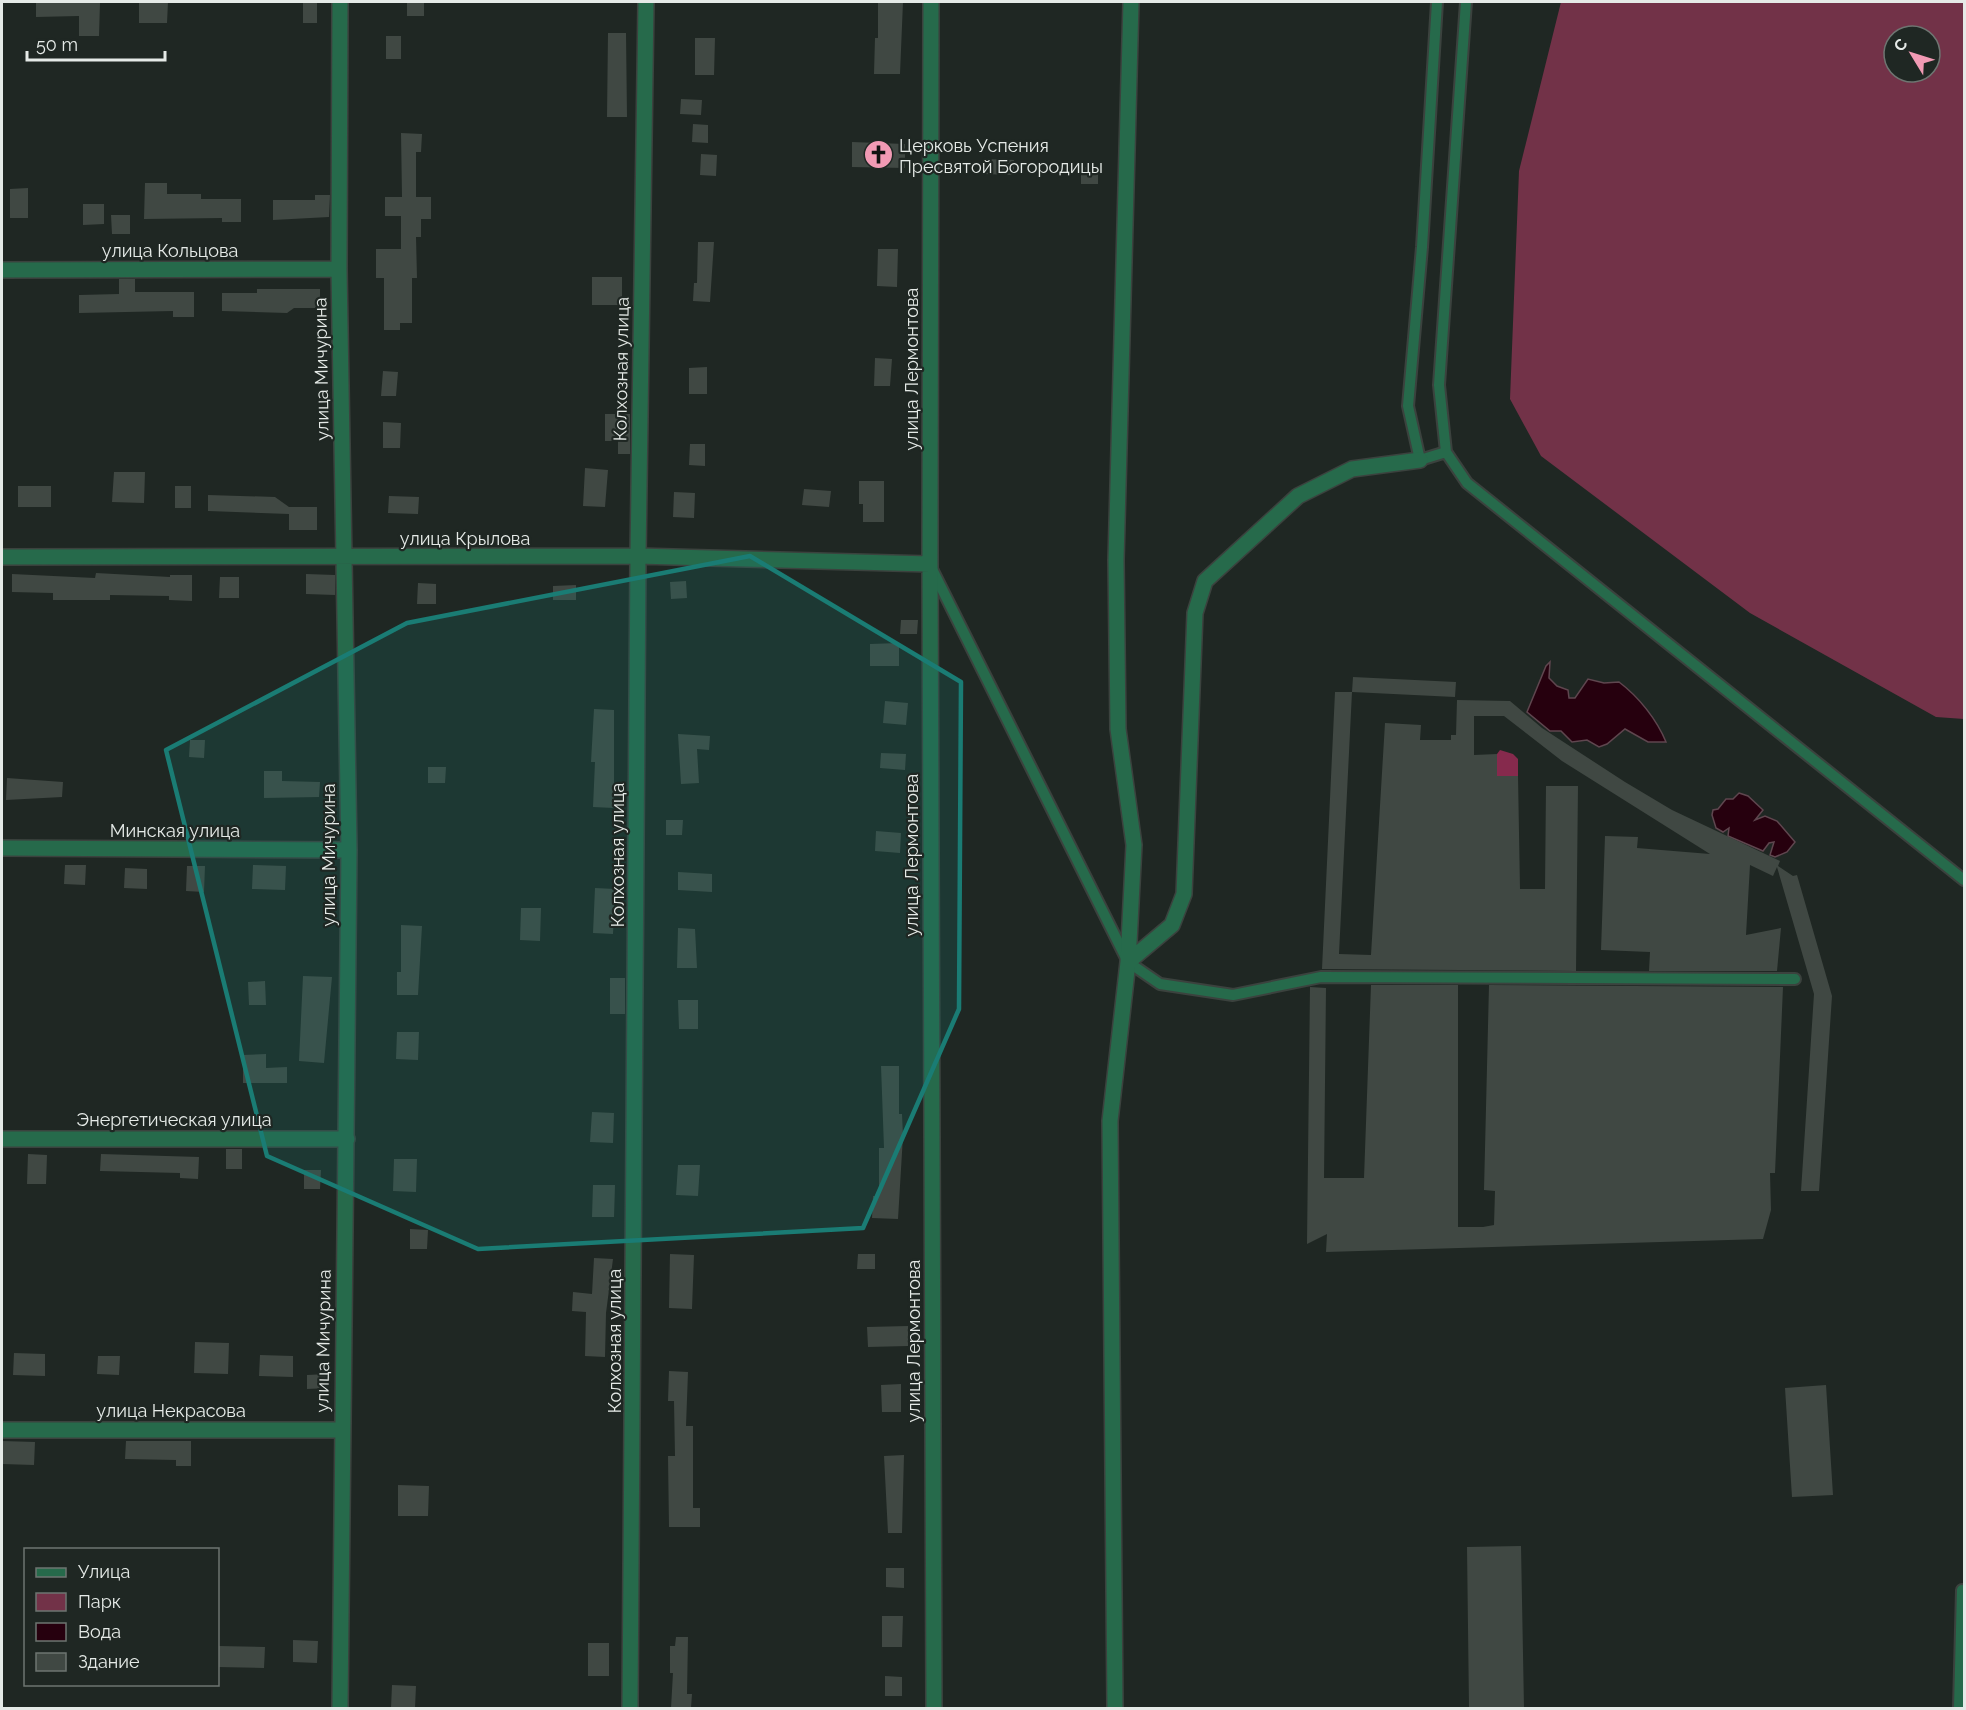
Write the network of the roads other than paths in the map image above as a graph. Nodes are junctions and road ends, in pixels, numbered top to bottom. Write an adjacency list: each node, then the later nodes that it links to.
1 (340, 2): 7 (street, улица Мичурина)
2 (646, 2): 11 (street, Колхозная улица)
3 (931, 2): 14 (street, улица Лермонтова)
4 (1131, 2): 18 (street)
5 (1437, 2): 10 (lane)
6 (1466, 2): 9 (lane)
7 (339, 269): 8 (street, улица Кольцова); 13 (street, улица Мичурина)
8 (2, 270)
9 (1446, 452): 10 (lane); 17 (lane)
10 (1420, 460): 18 (street)
11 (638, 556): 13 (street, улица Крылова); 14 (street, улица Крылова); 26 (street, Колхозная улица)
12 (2, 557): 13 (street, улица Крылова)
13 (344, 558): 16 (street, улица Мичурина)
14 (930, 564): 18 (lane); 27 (street, улица Лермонтова)
15 (2, 848): 16 (street, Минская улица)
16 (349, 850): 21 (street, улица Мичурина)
17 (1965, 880)
18 (1128, 962): 19 (lane); 28 (street)
19 (1795, 979)
20 (2, 1138): 21 (street, Энергетическая улица)
21 (347, 1139): 23 (street, улица Мичурина)
22 (2, 1430): 23 (street, улица Некрасова)
23 (341, 1430): 25 (street, улица Мичурина)
24 (1962, 1590): 29 (lane)
25 (340, 1708)
26 (630, 1708)
27 (934, 1708)
28 (1115, 1708)
29 (1959, 1708)

